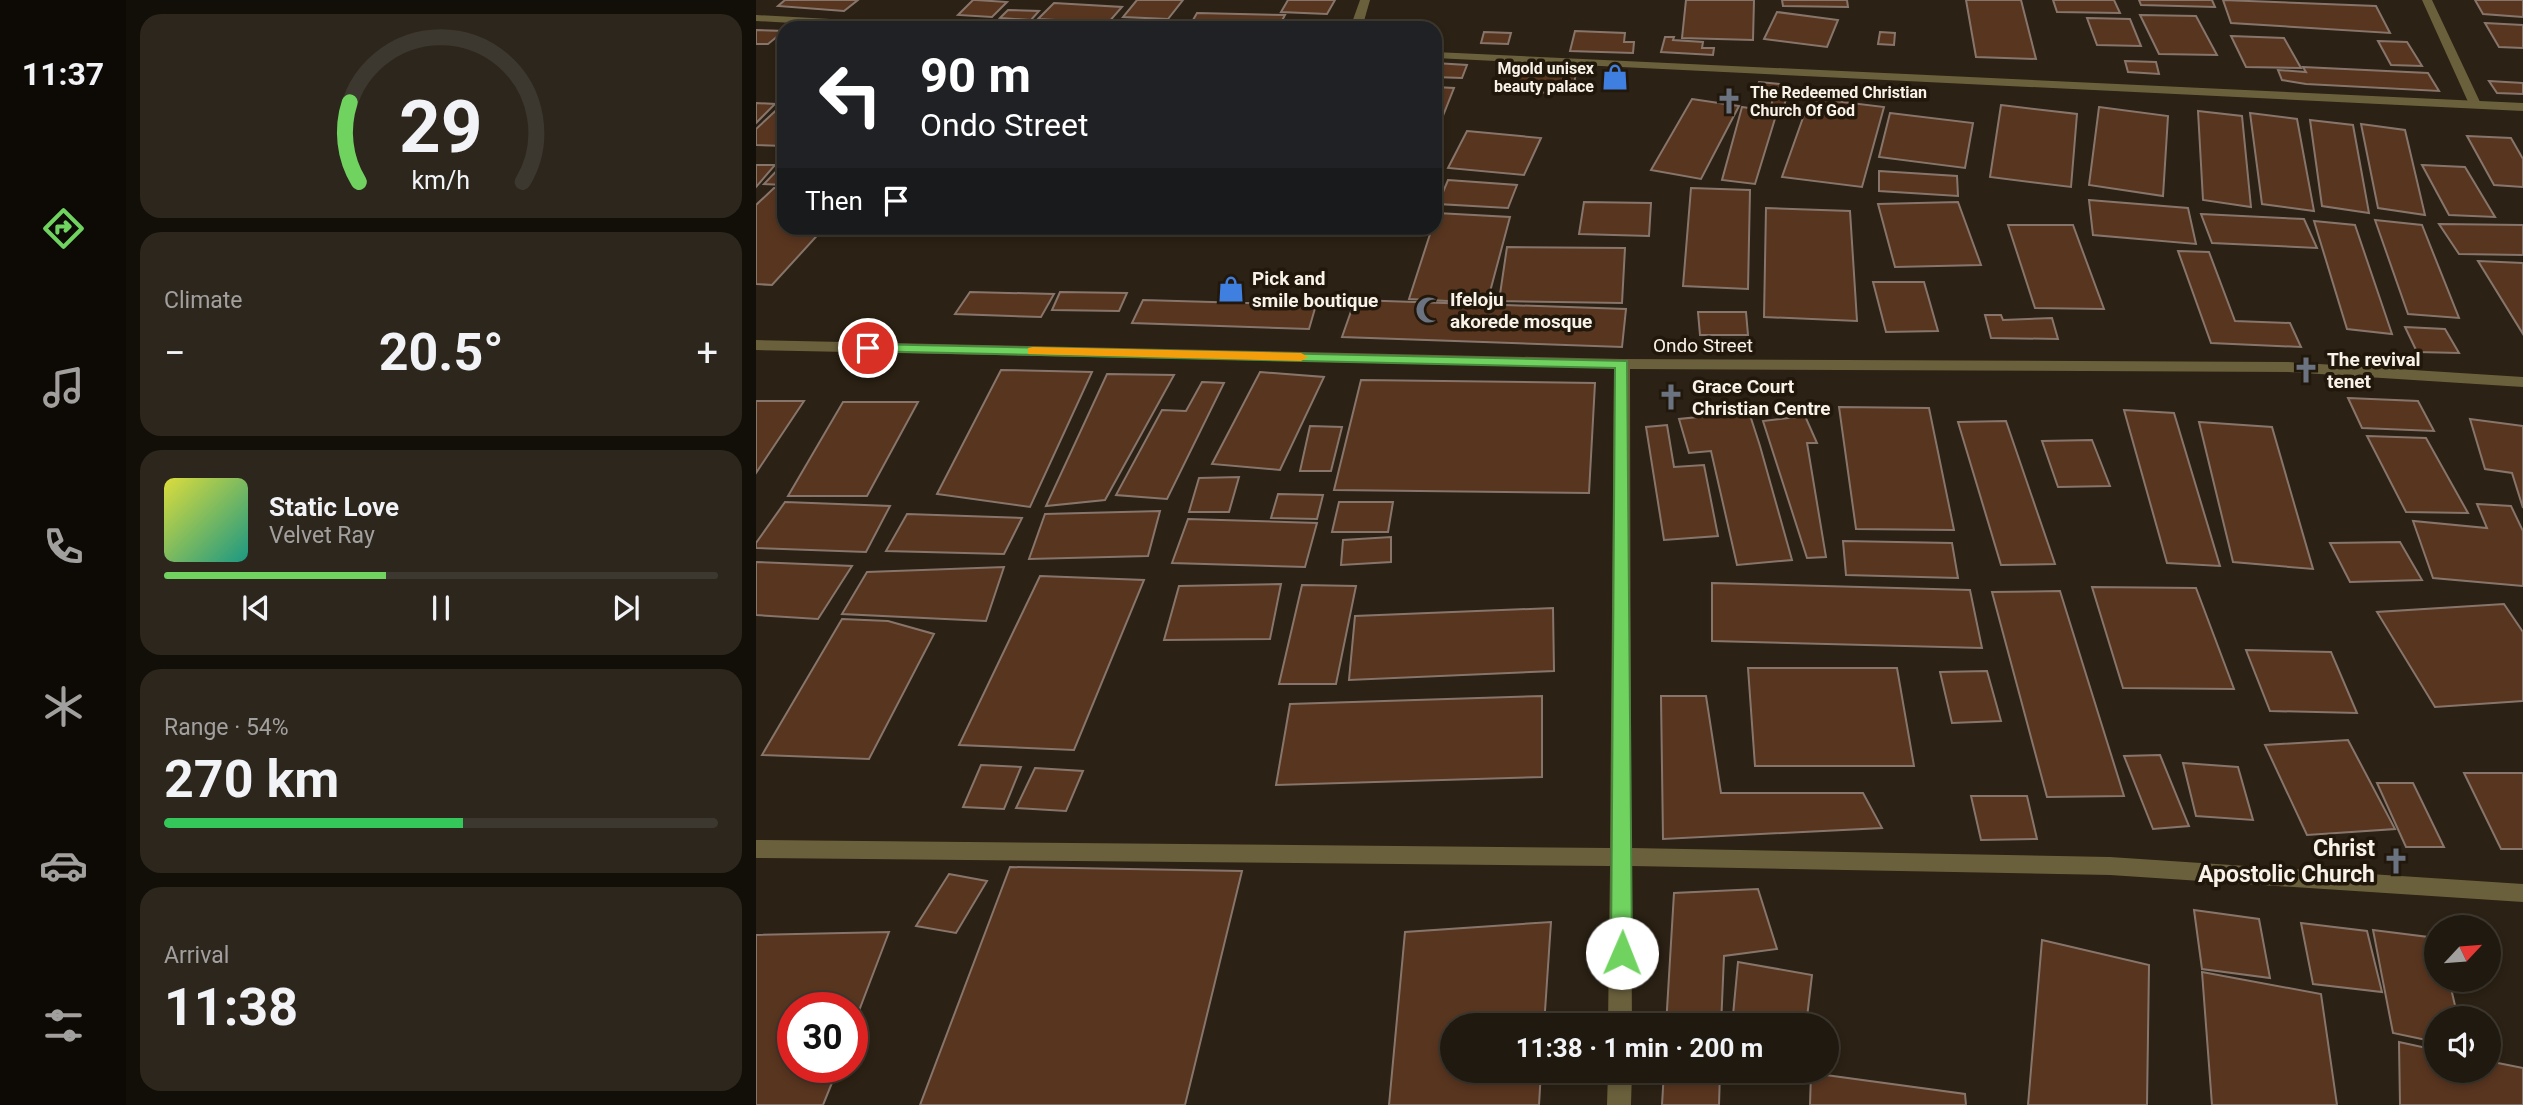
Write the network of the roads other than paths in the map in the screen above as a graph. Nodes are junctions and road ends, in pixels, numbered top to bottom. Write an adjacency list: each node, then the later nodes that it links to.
1 (1365, 0): 5 (street)
2 (2427, 0): 7 (street)
3 (756, 18): 4 (street)
4 (811, 21)
5 (1358, 21)
6 (1442, 55): 7 (street)
7 (2474, 104): 8 (street)
8 (2523, 107)
9 (756, 345): 10 (street, Ondo Street)
10 (1622, 364): 11 (street, Ondo Street); 13 (street)
11 (2523, 382)
12 (756, 849): 13 (street)
13 (1623, 857): 14 (street); 15 (street)
14 (2523, 892)
15 (1620, 1013)
16 (1620, 1083): 17 (street)
17 (1619, 1105)

